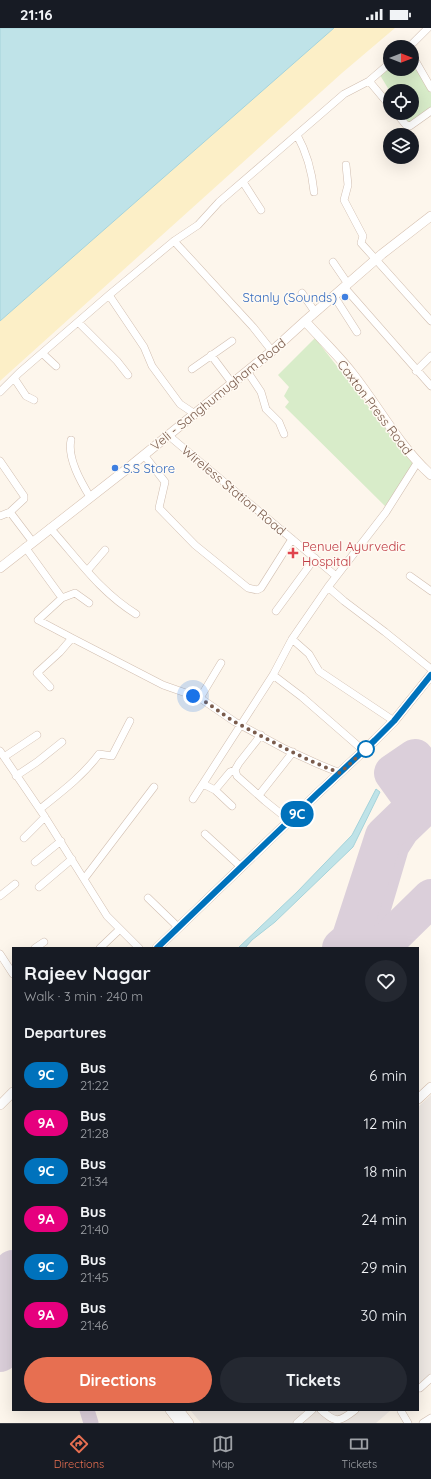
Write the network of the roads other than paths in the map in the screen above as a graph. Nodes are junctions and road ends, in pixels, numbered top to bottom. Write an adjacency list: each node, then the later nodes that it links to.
1 (428, 28): 2 (street)
2 (416, 40)
3 (419, 67): 6 (street)
4 (383, 69): 5 (street)
5 (369, 81): 7 (street); 12 (street)
6 (431, 88)
7 (383, 98)
8 (431, 111): 11 (street)
9 (402, 120): 10 (street)
10 (418, 120)
11 (419, 120)
12 (297, 135): 14 (street); 15 (street)
13 (346, 166): 19 (street)
14 (242, 182): 16 (street); 18 (street)
15 (314, 192)
16 (261, 210)
17 (431, 216): 19 (main road, Veli - Sanghumugham Road)
18 (174, 241): 23 (street); 31 (street)
19 (376, 261): 21 (main road, Veli - Sanghumugham Road); 27 (street)
20 (333, 262): 21 (street)
21 (346, 286): 24 (main road, Veli - Sanghumugham Road); 38 (street)
22 (302, 293): 25 (street)
23 (109, 295): 28 (street); 45 (street)
24 (334, 296): 25 (main road, Veli - Sanghumugham Road); 29 (street)
25 (315, 312): 26 (main road, Veli - Sanghumugham Road)
26 (305, 321): 31 (main road, Veli - Sanghumugham Road); 51 (main road, Caxton Press Road)
27 (431, 321)
28 (78, 322): 32 (street); 39 (street)
29 (357, 332)
30 (232, 341): 33 (street)
31 (272, 352): 37 (main road, Veli - Sanghumugham Road)
32 (42, 353): 35 (street); 40 (street)
33 (211, 355): 36 (street); 41 (street)
34 (431, 356): 38 (street)
35 (56, 366)
36 (192, 369)
37 (247, 371): 41 (main road, Veli - Sanghumugham Road); 46 (street)
38 (416, 371): 42 (street)
39 (128, 374)
40 (14, 378): 43 (street); 44 (street)
41 (232, 383): 45 (main road, Veli - Sanghumugham Road)
42 (431, 386)
43 (0, 392)
44 (34, 400)
45 (194, 414): 47 (main road, Veli - Sanghumugham Road)
46 (284, 434)
47 (168, 435): 49 (main road, Veli - Sanghumugham Road); 57 (street, Wireless Station Road)
48 (71, 440): 53 (street)
49 (144, 455): 53 (main road, Veli - Sanghumugham Road); 57 (street)
50 (0, 461): 54 (street)
51 (417, 463): 52 (main road, Caxton Press Road); 63 (street)
52 (431, 475)
53 (90, 497): 56 (main road, Veli - Sanghumugham Road)
54 (10, 512): 55 (street); 58 (street)
55 (0, 516)
56 (50, 528): 58 (main road, Veli - Sanghumugham Road); 62 (street)
57 (292, 539): 60 (street, Wireless Station Road)
58 (29, 544): 61 (main road, Veli - Sanghumugham Road); 67 (street)
59 (105, 550): 62 (street)
60 (315, 558): 63 (street, Wireless Station Road); 69 (street)
61 (0, 568)
62 (87, 572): 70 (street)
63 (336, 576): 65 (street)
64 (410, 576): 66 (street)
65 (328, 587): 72 (street); 74 (street)
66 (431, 591)
67 (62, 598): 68 (street); 71 (street)
68 (89, 603)
69 (276, 611)
70 (136, 614)
71 (72, 638): 78 (street); 79 (street)
72 (292, 639): 75 (street); 81 (street)
73 (222, 663): 79 (street)
74 (431, 669)
75 (273, 675): 82 (street); 86 (street)
76 (431, 675): 81 (main road)
77 (431, 683): 119 (main road)
78 (50, 688)
79 (200, 698): 82 (street)
80 (130, 721): 98 (street)
81 (394, 721): 86 (main road)
82 (242, 725): 84 (street); 92 (street)
83 (37, 735): 88 (street)
84 (261, 735): 87 (street); 89 (street)
85 (62, 742): 91 (street)
86 (364, 751): 90 (main road)
87 (292, 752): 90 (street); 95 (street)
88 (2, 754): 91 (street)
89 (235, 770): 94 (street); 95 (street)
90 (340, 773): 100 (main road)
91 (16, 776): 98 (street)
92 (203, 784): 94 (street); 96 (street)
93 (154, 787): 107 (street)
94 (215, 790): 97 (street)
95 (259, 796): 100 (street)
96 (193, 800)
97 (232, 806)
98 (40, 809): 99 (street)
99 (45, 817): 102 (street); 103 (street)
100 (290, 821): 106 (main road)
101 (205, 834): 106 (street)
102 (24, 838)
103 (61, 841): 104 (street); 105 (street)
104 (72, 859): 107 (street); 109 (street)
105 (36, 862)
106 (241, 867): 112 (main road)
107 (84, 879): 113 (street)
108 (15, 884): 110 (street)
109 (39, 887)
110 (0, 896)
111 (148, 898): 112 (street)
112 (178, 927): 118 (main road)
113 (120, 929): 116 (street); 117 (street)
114 (44, 942): 115 (street)
115 (36, 947)
116 (101, 947)
117 (138, 947)
118 (158, 947)
119 (165, 947)
120 (0, 954): 121 (street)
121 (10, 964)
122 (431, 1080): 124 (main road)
123 (431, 1087): 126 (main road)
124 (419, 1091)
125 (12, 1093): 128 (main road)
126 (419, 1098)
127 (12, 1100): 129 (main road)
128 (0, 1105)
129 (0, 1112)
130 (431, 1378): 131 (street)
131 (420, 1388)
132 (171, 1411): 139 (main road)
133 (180, 1411): 140 (main road)
134 (311, 1411): 141 (street)
135 (322, 1411): 136 (street)
136 (354, 1411)
137 (401, 1411): 142 (street)
138 (431, 1418): 143 (street)
139 (180, 1423)
140 (189, 1423)
141 (297, 1423)
142 (408, 1423)
143 (423, 1423)

